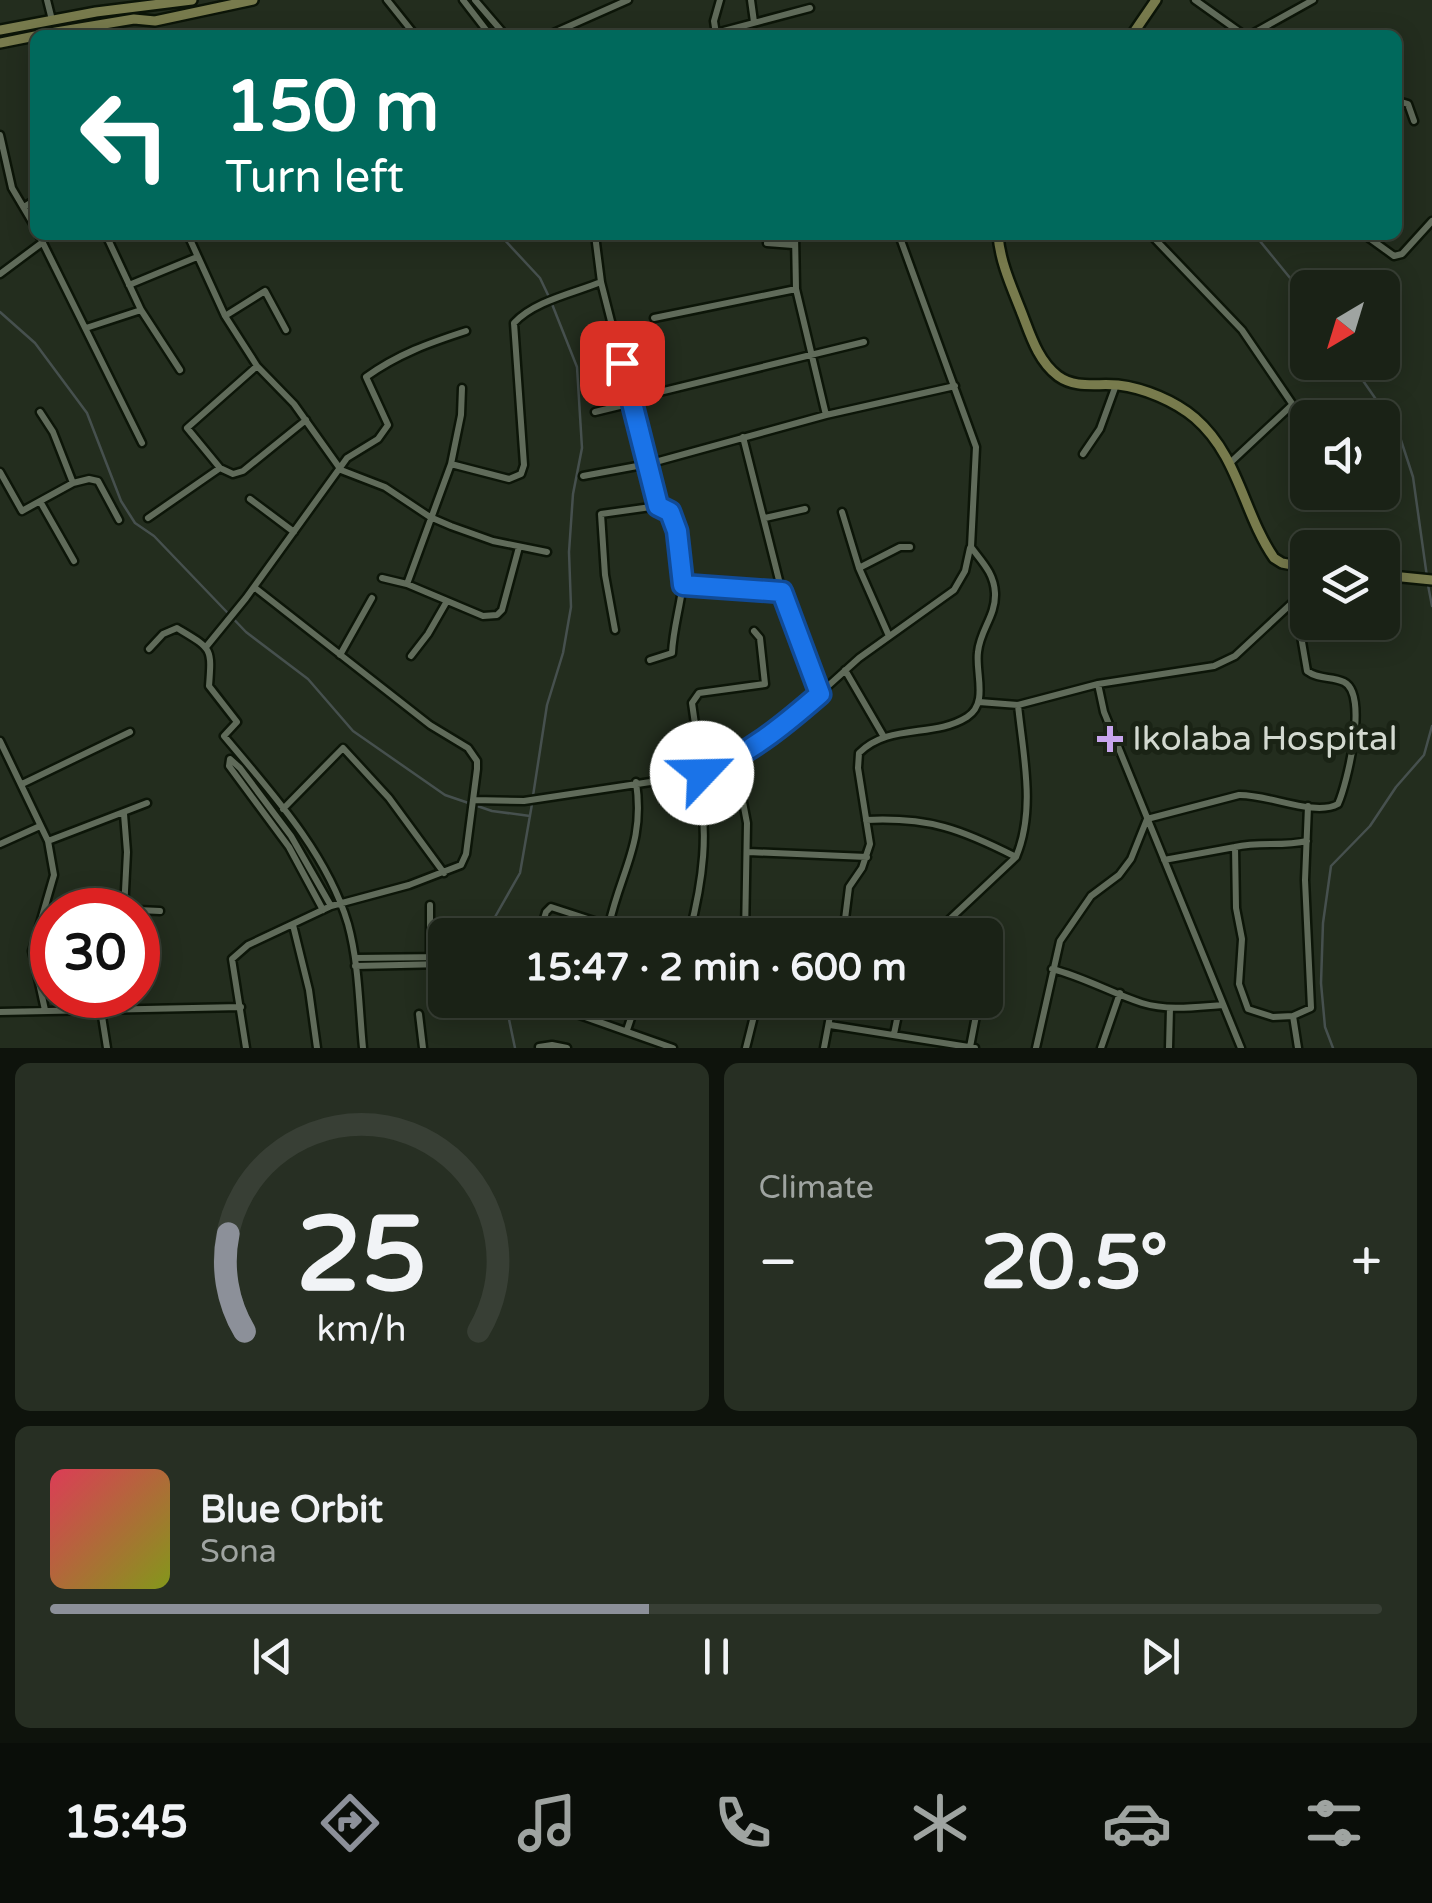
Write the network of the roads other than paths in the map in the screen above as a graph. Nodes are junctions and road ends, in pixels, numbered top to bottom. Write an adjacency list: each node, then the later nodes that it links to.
1 (47, 0): 14 (street)
2 (192, 0): 14 (main road)
3 (254, 0): 17 (main road)
4 (387, 0): 18 (street)
5 (464, 0): 19 (street)
6 (475, 0): 20 (street)
7 (628, 0): 21 (street)
8 (720, 0): 22 (street)
9 (751, 0): 15 (street)
10 (1156, 0): 24 (main road)
11 (1194, 0): 25 (street)
12 (1313, 0): 26 (street)
13 (810, 8): 15 (street)
14 (52, 20): 16 (main road)
15 (754, 22): 23 (street)
16 (0, 30)
17 (78, 30)
18 (411, 30)
19 (486, 30)
20 (501, 30)
21 (561, 30)
22 (715, 30)
23 (729, 30)
24 (1135, 30)
25 (1239, 30)
26 (1256, 30)
27 (30, 37): 28 (main road)
28 (0, 43)
29 (1402, 102): 30 (street)
30 (1414, 121)
31 (0, 135): 32 (street)
32 (12, 188): 33 (street); 35 (street)
33 (0, 190)
34 (30, 203): 35 (street)
35 (24, 206): 36 (street)
36 (30, 217)
37 (1432, 222): 47 (street)
38 (39, 240): 51 (street)
39 (42, 240): 58 (street)
40 (108, 240): 53 (street)
41 (190, 240): 50 (street)
42 (595, 240): 52 (street)
43 (794, 240): 49 (street)
44 (901, 240): 66 (street)
45 (999, 240): 65 (main road)
46 (1156, 240): 69 (street)
47 (1372, 240)
48 (767, 243): 49 (street)
49 (794, 244): 54 (street)
50 (197, 257): 53 (street); 56 (street)
51 (0, 274)
52 (600, 282): 68 (street); 79 (street)
53 (130, 285): 55 (street)
54 (796, 289): 57 (street); 62 (street)
55 (141, 310): 58 (street); 64 (street)
56 (225, 316): 59 (street); 63 (street)
57 (654, 318)
58 (86, 328): 76 (street)
59 (286, 330)
60 (466, 332): 82 (street)
61 (864, 342): 62 (street)
62 (813, 355): 68 (street); 73 (street)
63 (257, 366): 74 (street); 81 (street)
64 (180, 370)
65 (1116, 385): 77 (street); 78 (main road)
66 (955, 386): 73 (street); 98 (street)
67 (462, 388): 79 (street)
68 (632, 401): 72 (street); 80 (street)
69 (1290, 402)
70 (1290, 407): 78 (street)
71 (40, 412): 85 (street)
72 (595, 412)
73 (826, 415): 75 (street)
74 (306, 420): 81 (street); 82 (street)
75 (743, 436): 80 (street); 93 (street)
76 (142, 443)
77 (1084, 454)
78 (1231, 462): 101 (main road)
79 (450, 464): 91 (street)
80 (648, 464): 84 (street); 88 (street)
81 (220, 468): 92 (street)
82 (341, 470): 91 (street); 95 (street)
83 (0, 472): 87 (street)
84 (583, 476)
85 (73, 482): 87 (street); 94 (street)
86 (250, 499): 95 (street)
87 (40, 503): 100 (street)
88 (658, 506): 107 (street); 113 (street)
89 (804, 508): 93 (street)
90 (842, 512): 102 (street)
91 (430, 517): 96 (street); 106 (street)
92 (148, 518)
93 (765, 518): 109 (street)
94 (119, 520)
95 (294, 532): 108 (street)
96 (519, 547): 99 (street); 111 (street)
97 (910, 547): 102 (street)
98 (970, 547): 115 (street); 125 (street)
99 (547, 552)
100 (74, 561)
101 (1290, 565)
102 (859, 568): 115 (street)
103 (1400, 577): 105 (main road)
104 (382, 578): 106 (street)
105 (1432, 580)
106 (407, 584): 111 (street)
107 (683, 585): 109 (street); 121 (street)
108 (254, 587): 117 (street); 119 (street)
109 (782, 592): 124 (street)
110 (372, 598): 119 (street)
111 (447, 601): 120 (street)
112 (1290, 606): 123 (street)
113 (615, 630)
114 (754, 631): 132 (street)
115 (889, 636): 122 (street)
116 (1302, 640): 136 (street)
117 (206, 647): 118 (street); 138 (street)
118 (150, 649)
119 (340, 655): 137 (street)
120 (410, 656)
121 (650, 660)
122 (845, 670): 124 (street); 128 (street)
123 (1098, 684): 126 (street); 141 (street)
124 (820, 694): 131 (street)
125 (979, 702): 126 (street); 128 (street)
126 (1018, 705): 149 (street)
127 (130, 732): 134 (street)
128 (884, 737): 140 (street)
129 (0, 741): 130 (street)
130 (3, 756): 134 (street)
131 (735, 760): 132 (street); 147 (street)
132 (700, 774): 133 (street); 161 (street)
133 (636, 782): 137 (street); 160 (street)
134 (22, 784): 142 (street)
135 (148, 803): 139 (street)
136 (1308, 806): 141 (street); 144 (street)
137 (472, 807): 151 (street)
138 (283, 809): 151 (street); 154 (street)
139 (124, 814): 143 (street); 153 (street)
140 (866, 820): 148 (street); 149 (street)
141 (1148, 820): 150 (street); 168 (street)
142 (40, 826): 143 (street); 145 (street)
143 (48, 841): 152 (street)
144 (1307, 841): 146 (street); 177 (street)
145 (0, 844)
146 (1235, 847): 150 (street); 177 (street)
147 (748, 852): 148 (street); 162 (street)
148 (868, 857): 163 (street)
149 (1016, 857): 164 (street)
150 (1164, 860): 170 (street)
151 (444, 873): 154 (street)
152 (51, 888)
153 (125, 888)
154 (340, 902): 156 (street); 167 (street)
155 (430, 906): 157 (street)
156 (327, 908): 156 (street); 165 (street)
157 (430, 918)
158 (544, 918): 159 (street)
159 (586, 918)
160 (611, 918)
161 (693, 918)
162 (746, 918)
163 (845, 918)
164 (951, 918)
165 (293, 925): 171 (street); 192 (street)
166 (428, 961): 167 (street)
167 (355, 962): 193 (street)
168 (1052, 968): 169 (street); 199 (street)
169 (1120, 993): 172 (street); 200 (street)
170 (1222, 1004): 172 (street); 202 (street)
171 (240, 1007): 173 (street); 191 (street)
172 (1170, 1008): 201 (street)
173 (160, 1009)
174 (30, 1011): 175 (street)
175 (0, 1012)
176 (419, 1014): 194 (street)
177 (1293, 1016): 203 (street)
178 (102, 1018): 190 (street)
179 (591, 1018): 186 (street)
180 (631, 1018): 186 (street)
181 (754, 1018): 197 (street)
182 (831, 1018): 185 (street)
183 (897, 1018): 187 (street)
184 (976, 1018): 189 (street)
185 (830, 1026): 187 (street); 198 (street)
186 (627, 1030): 196 (street)
187 (894, 1034): 189 (street)
188 (539, 1047): 195 (street)
189 (972, 1047)
190 (107, 1048)
191 (246, 1048)
192 (317, 1048)
193 (362, 1048)
194 (423, 1048)
195 (568, 1048)
196 (672, 1048)
197 (746, 1048)
198 (824, 1048)
199 (1036, 1048)
200 (1101, 1048)
201 (1169, 1048)
202 (1241, 1048)
203 (1298, 1048)

